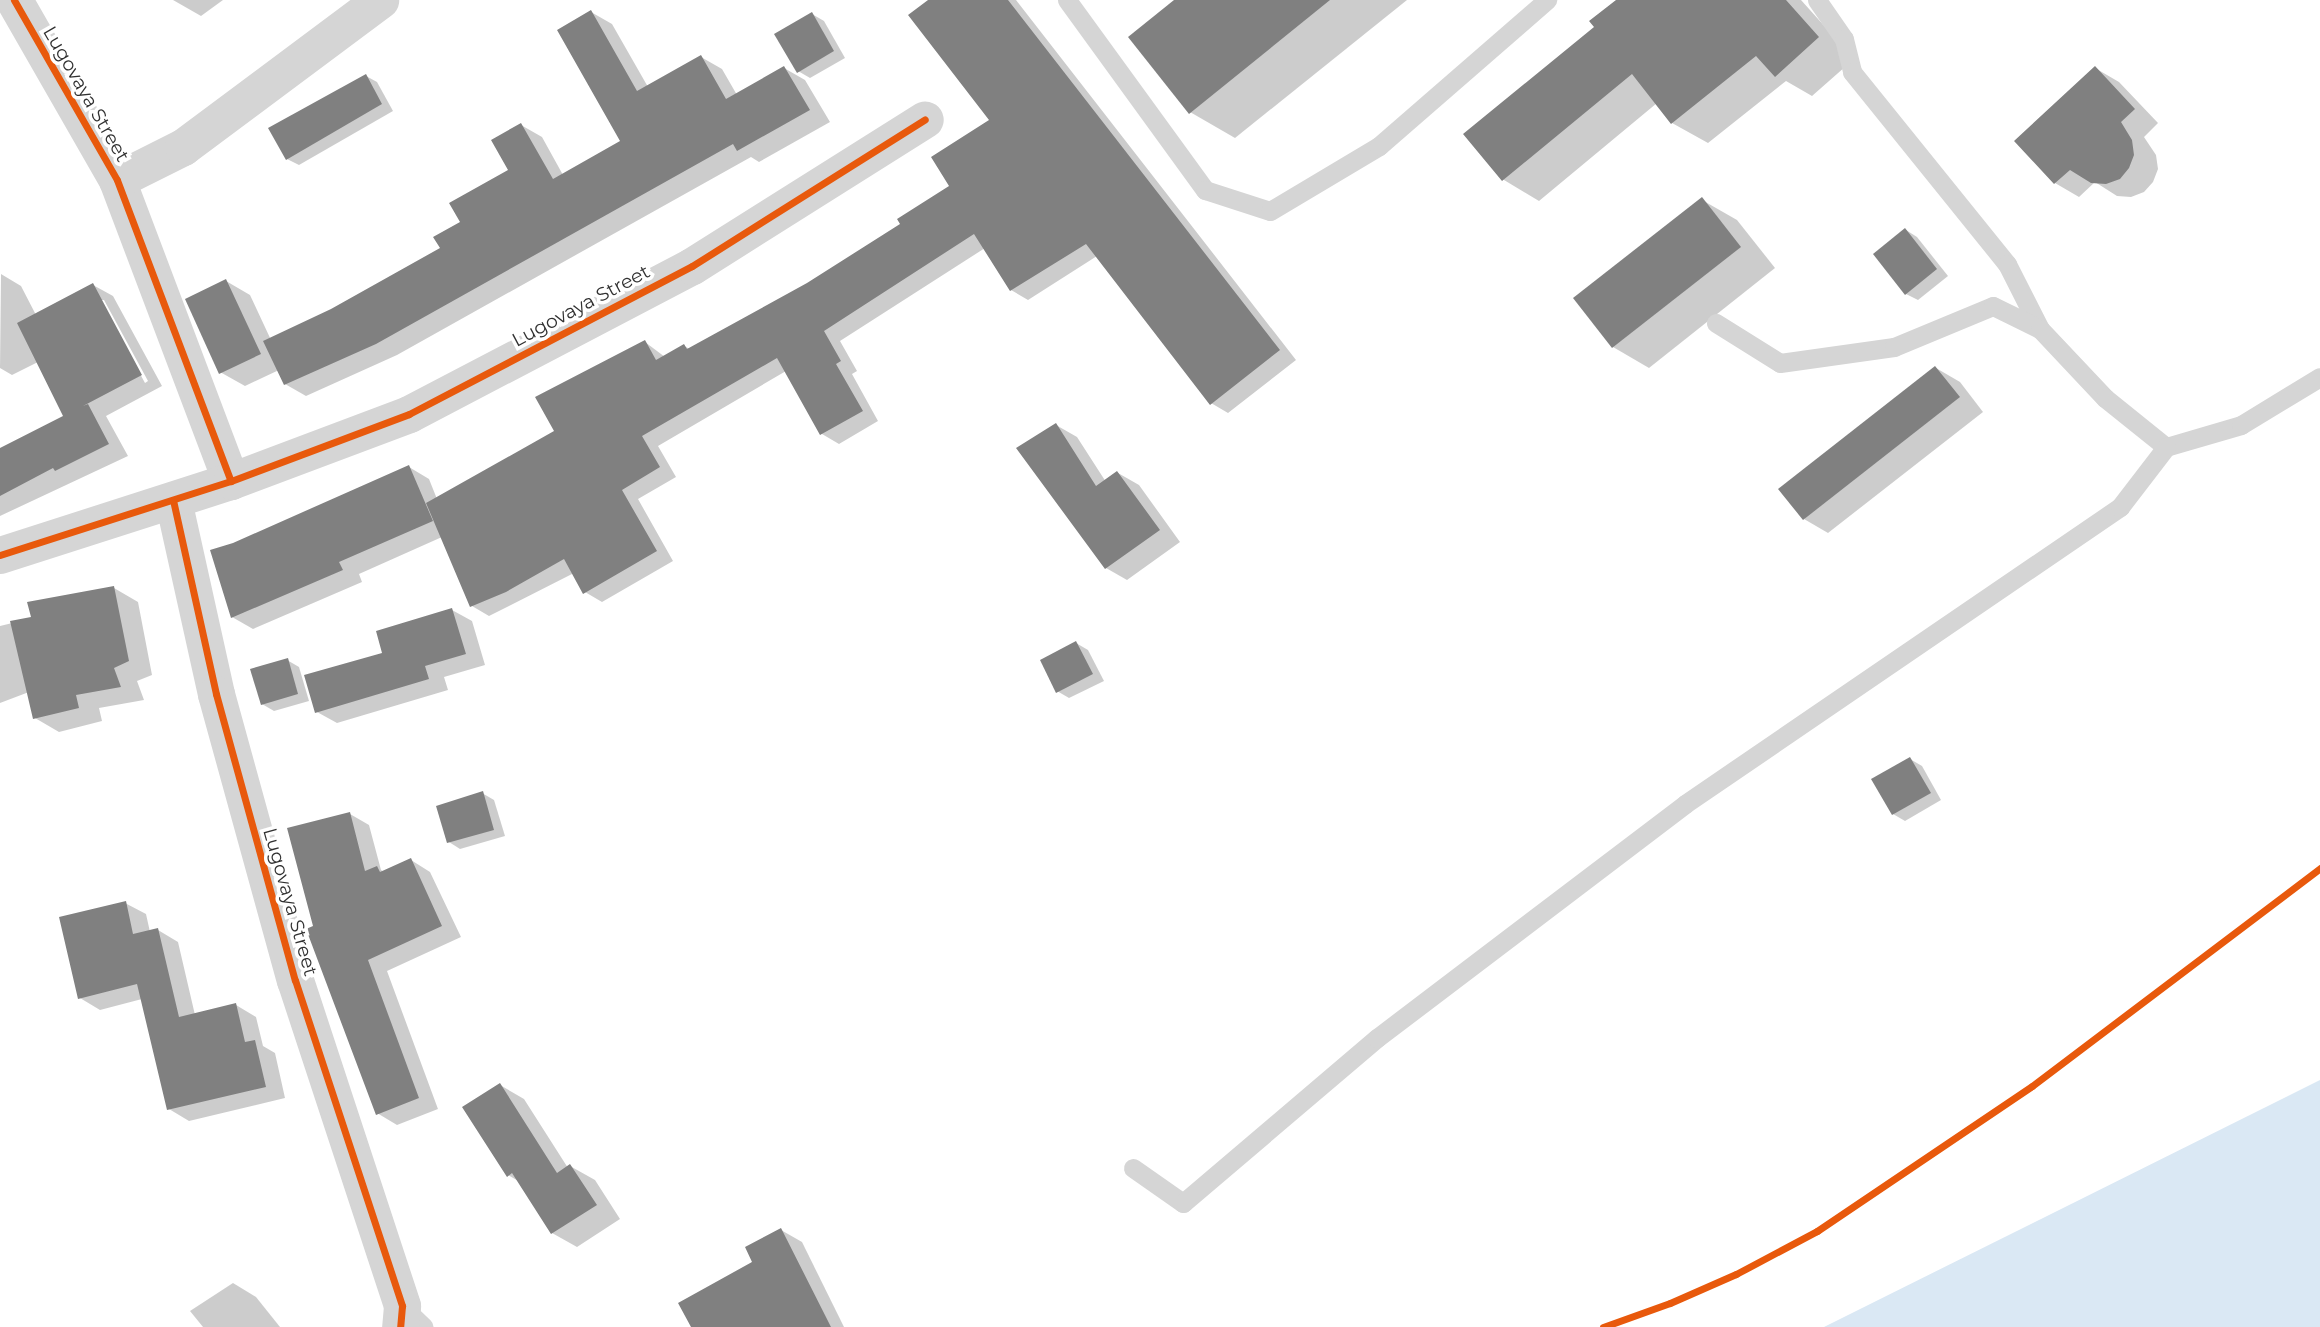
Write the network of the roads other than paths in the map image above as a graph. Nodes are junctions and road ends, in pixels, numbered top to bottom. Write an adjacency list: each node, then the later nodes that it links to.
1 (13, 0): 7 (street, Lugovaya Street)
2 (380, 0): 7 (street)
3 (1067, 0): 4 (lane)
4 (1547, 0)
5 (1817, 0): 9 (lane)
6 (925, 119): 12 (street, Lugovaya Street)
7 (117, 180): 12 (street, Lugovaya Street)
8 (1716, 323): 9 (lane)
9 (2040, 329): 11 (lane)
10 (2320, 377): 11 (lane)
11 (2165, 447): 15 (lane)
12 (231, 481): 13 (street, Lugovaya Street)
13 (173, 500): 14 (street, Lugovaya Street); 16 (street, Lugovaya Street)
14 (0, 555)
15 (1133, 1168)
16 (409, 1320)

